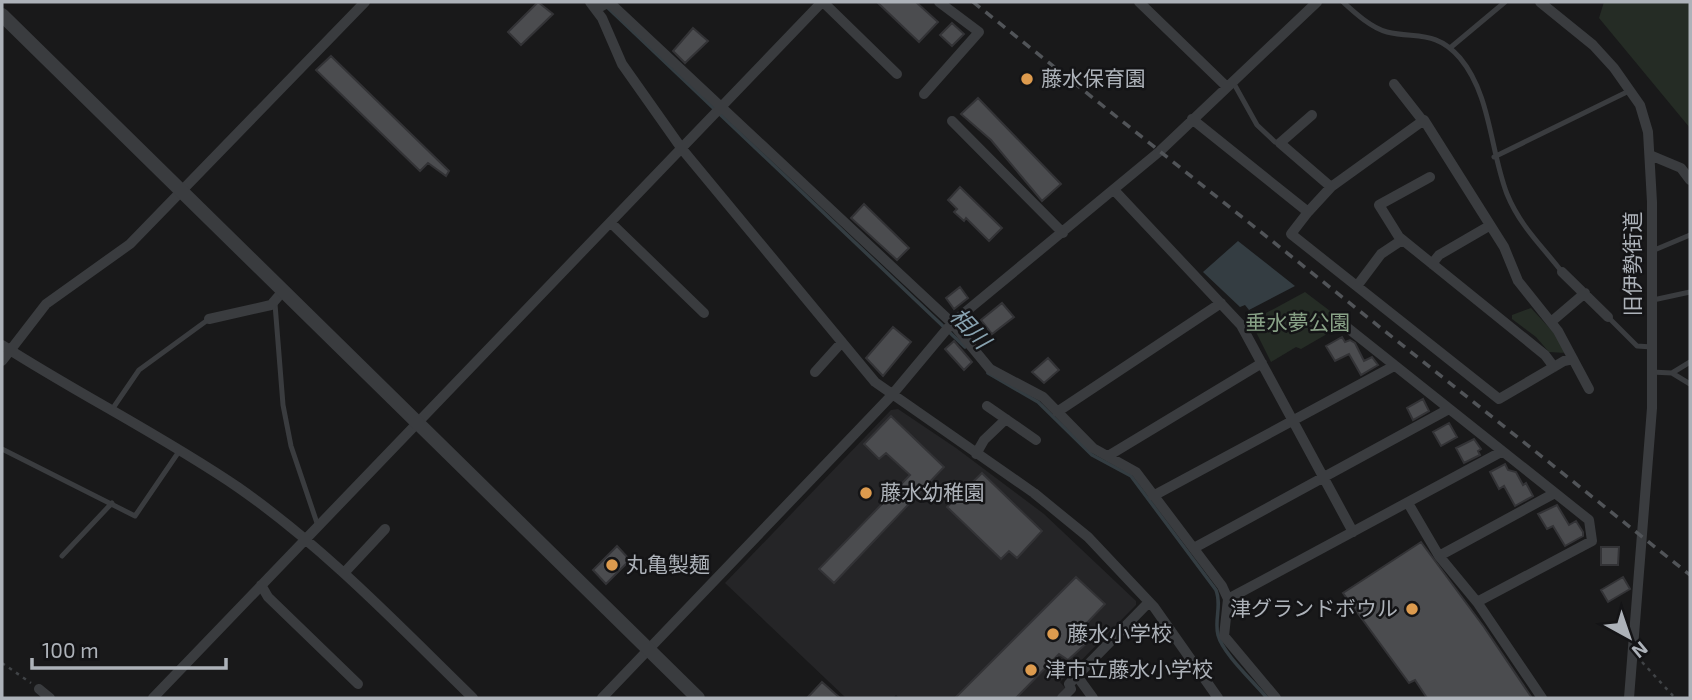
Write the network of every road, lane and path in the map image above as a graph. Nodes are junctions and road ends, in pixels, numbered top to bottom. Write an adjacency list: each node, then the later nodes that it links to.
1 (365, 2): 29 (street)
2 (823, 2): 12 (street); 17 (street)
3 (939, 2): 16 (street)
4 (1139, 2): 13 (street)
5 (1343, 2): 11 (lane)
6 (1505, 2): 11 (lane)
7 (1540, 2): 15 (street, 旧伊勢街道)
8 (1310, 4): 13 (street)
9 (598, 5): 17 (street); 23 (street)
10 (2, 15): 29 (street)
11 (1450, 48): 25 (lane)
12 (897, 74)
13 (1230, 84): 19 (street); 22 (lane)
14 (1394, 84): 21 (street)
15 (1631, 90): 24 (street, 旧伊勢街道); 25 (lane)
16 (924, 94)
17 (716, 111): 23 (street); 51 (street)
18 (1312, 115): 22 (street)
19 (1192, 118): 30 (street); 31 (street)
20 (952, 121): 34 (street)
21 (1423, 121): 28 (street); 33 (street)
22 (1280, 143): 28 (street)
23 (682, 149): 32 (street); 52 (street)
24 (1650, 155): 27 (street); 37 (street, 旧伊勢街道)
25 (1494, 158): 39 (lane)
26 (1430, 177): 36 (street)
27 (1690, 180)
28 (1331, 187): 31 (street)
29 (181, 191): 43 (street); 54 (street)
30 (1114, 191): 34 (street); 45 (street)
31 (1308, 212): 40 (street)
32 (611, 223): 46 (street); 73 (street)
33 (1489, 226): 38 (street); 49 (street)
34 (1063, 233): 51 (street)
35 (1690, 235): 37 (lane)
36 (1402, 240): 38 (street); 40 (street)
37 (1652, 251): 44 (street, 旧伊勢街道)
38 (1432, 264): 60 (street)
39 (1562, 272): 42 (street)
40 (1357, 286): 60 (street)
41 (1690, 292): 44 (lane)
42 (1585, 293): 47 (street); 49 (street)
43 (279, 297): 48 (street); 73 (street); 85 (lane)
44 (1652, 300): 53 (street, 旧伊勢街道)
45 (1221, 303): 58 (street); 70 (street)
46 (704, 313)
47 (1608, 317): 53 (lane)
48 (209, 318): 69 (lane)
49 (1550, 322): 55 (street)
50 (1344, 326): 59 (street)
51 (949, 327): 66 (street); 70 (street)
52 (842, 342): 61 (street); 66 (street)
53 (1651, 347): 62 (street, 旧伊勢街道)
54 (6, 348): 56 (street); 69 (street)
55 (1573, 359): 60 (street); 65 (street)
56 (2, 360)
57 (1690, 362): 63 (lane)
58 (1262, 363): 72 (street); 79 (street)
59 (1394, 366): 68 (street); 72 (street)
60 (1554, 367)
61 (815, 372)
62 (1651, 372): 63 (lane); 98 (street, 旧伊勢街道)
63 (1672, 373): 64 (lane)
64 (1690, 384)
65 (1589, 389)
66 (891, 396): 78 (street); 97 (street)
67 (987, 406): 71 (street)
68 (1447, 410): 77 (street); 80 (street)
69 (111, 411): 76 (street)
70 (1057, 412): 79 (street)
71 (1006, 419): 74 (street); 78 (street)
72 (1293, 420): 80 (street); 82 (street)
73 (418, 423): 85 (street); 97 (street)
74 (1035, 440)
75 (2, 449): 83 (lane)
76 (180, 450): 83 (lane); 88 (street)
77 (1501, 452): 81 (street); 84 (street)
78 (976, 454): 96 (street)
79 (1108, 456): 82 (street)
80 (1324, 478): 87 (street); 89 (street)
81 (1553, 494): 91 (street); 95 (street)
82 (1153, 496): 89 (street)
83 (112, 503): 90 (lane)
84 (1408, 503): 87 (street); 91 (street)
85 (318, 526): 88 (street)
86 (386, 529): 92 (street)
87 (1353, 532): 94 (street)
88 (306, 538): 92 (street); 93 (street)
89 (1194, 548): 94 (street)
90 (62, 556)
91 (1439, 556): 95 (street)
92 (344, 573): 105 (street)
93 (261, 585): 101 (street); 104 (street)
94 (1228, 599): 111 (street)
95 (1477, 602): 112 (street)
96 (1148, 603): 100 (street); 110 (street)
97 (648, 650): 106 (street); 107 (street)
98 (1633, 655): 113 (street, 旧伊勢街道); 114 (path)
99 (2, 663): 102 (path)
100 (1077, 676): 108 (street); 109 (street)
101 (358, 684)
102 (39, 689): 103 (street)
103 (50, 698)
104 (153, 698)
105 (473, 698)
106 (602, 698)
107 (698, 698)
108 (1062, 698)
109 (1093, 698)
110 (1218, 698)
111 (1276, 698)
112 (1542, 698)
113 (1629, 698)
114 (1675, 698)

